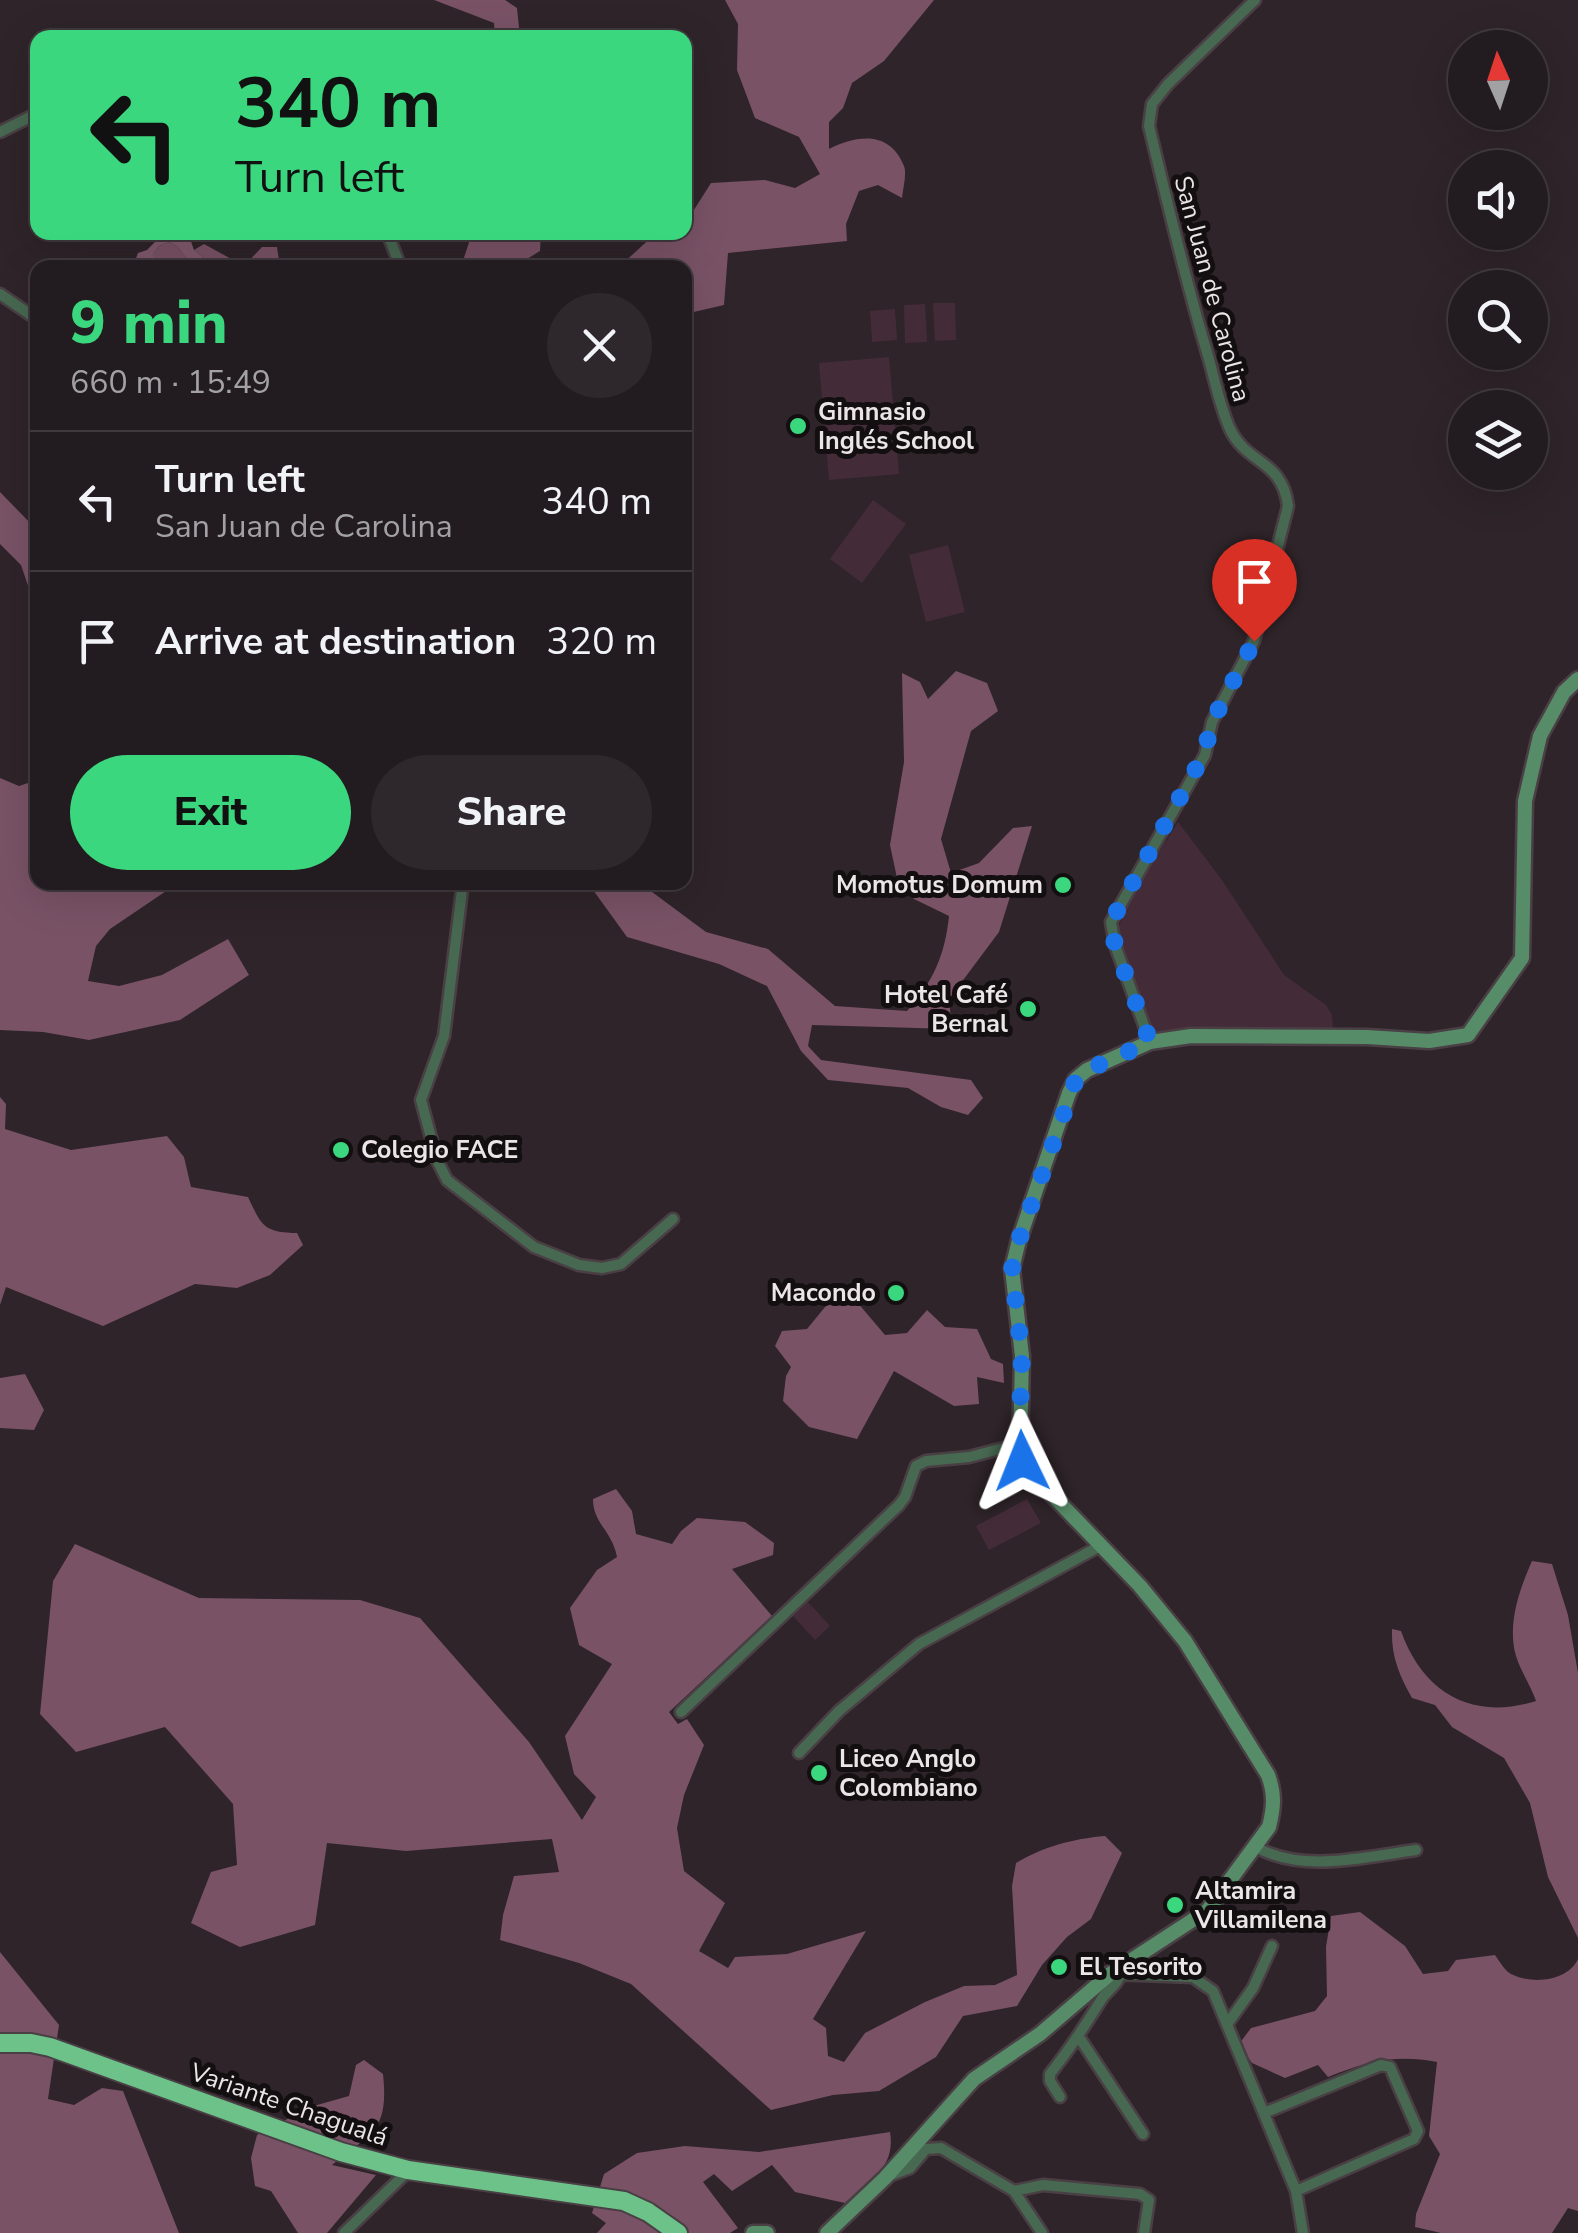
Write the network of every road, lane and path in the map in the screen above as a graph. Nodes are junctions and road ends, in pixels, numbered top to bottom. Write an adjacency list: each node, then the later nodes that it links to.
1 (1256, 0): 8 (street, San Juan de Carolina)
2 (30, 118): 3 (street)
3 (0, 132)
4 (0, 294): 5 (street)
5 (30, 315)
6 (1578, 678): 8 (street)
7 (462, 890): 9 (street)
8 (1150, 1042): 10 (street)
9 (673, 1220)
10 (1019, 1444): 11 (street); 12 (street)
11 (1102, 1546): 13 (street); 14 (street)
12 (681, 1712)
13 (799, 1753)
14 (1254, 1846): 15 (street); 17 (street)
15 (1416, 1850)
16 (1272, 1946): 18 (street)
17 (1115, 1974): 18 (street); 19 (street); 25 (street)
18 (1228, 2023): 22 (street)
19 (1079, 2037): 21 (street); 23 (street)
20 (0, 2043): 24 (highway, Variante Chagualá)
21 (1060, 2097)
22 (1264, 2113): 26 (street); 26 (street)
23 (1144, 2134)
24 (408, 2170): 28 (street); 29 (highway, Variante Chagualá)
25 (885, 2178): 27 (street); 32 (street)
26 (1296, 2190): 35 (street)
27 (1014, 2191): 33 (street); 34 (street)
28 (344, 2233)
29 (678, 2233)
30 (753, 2233): 31 (street)
31 (766, 2233)
32 (827, 2233)
33 (1042, 2233)
34 (1144, 2233)
35 (1303, 2233)

